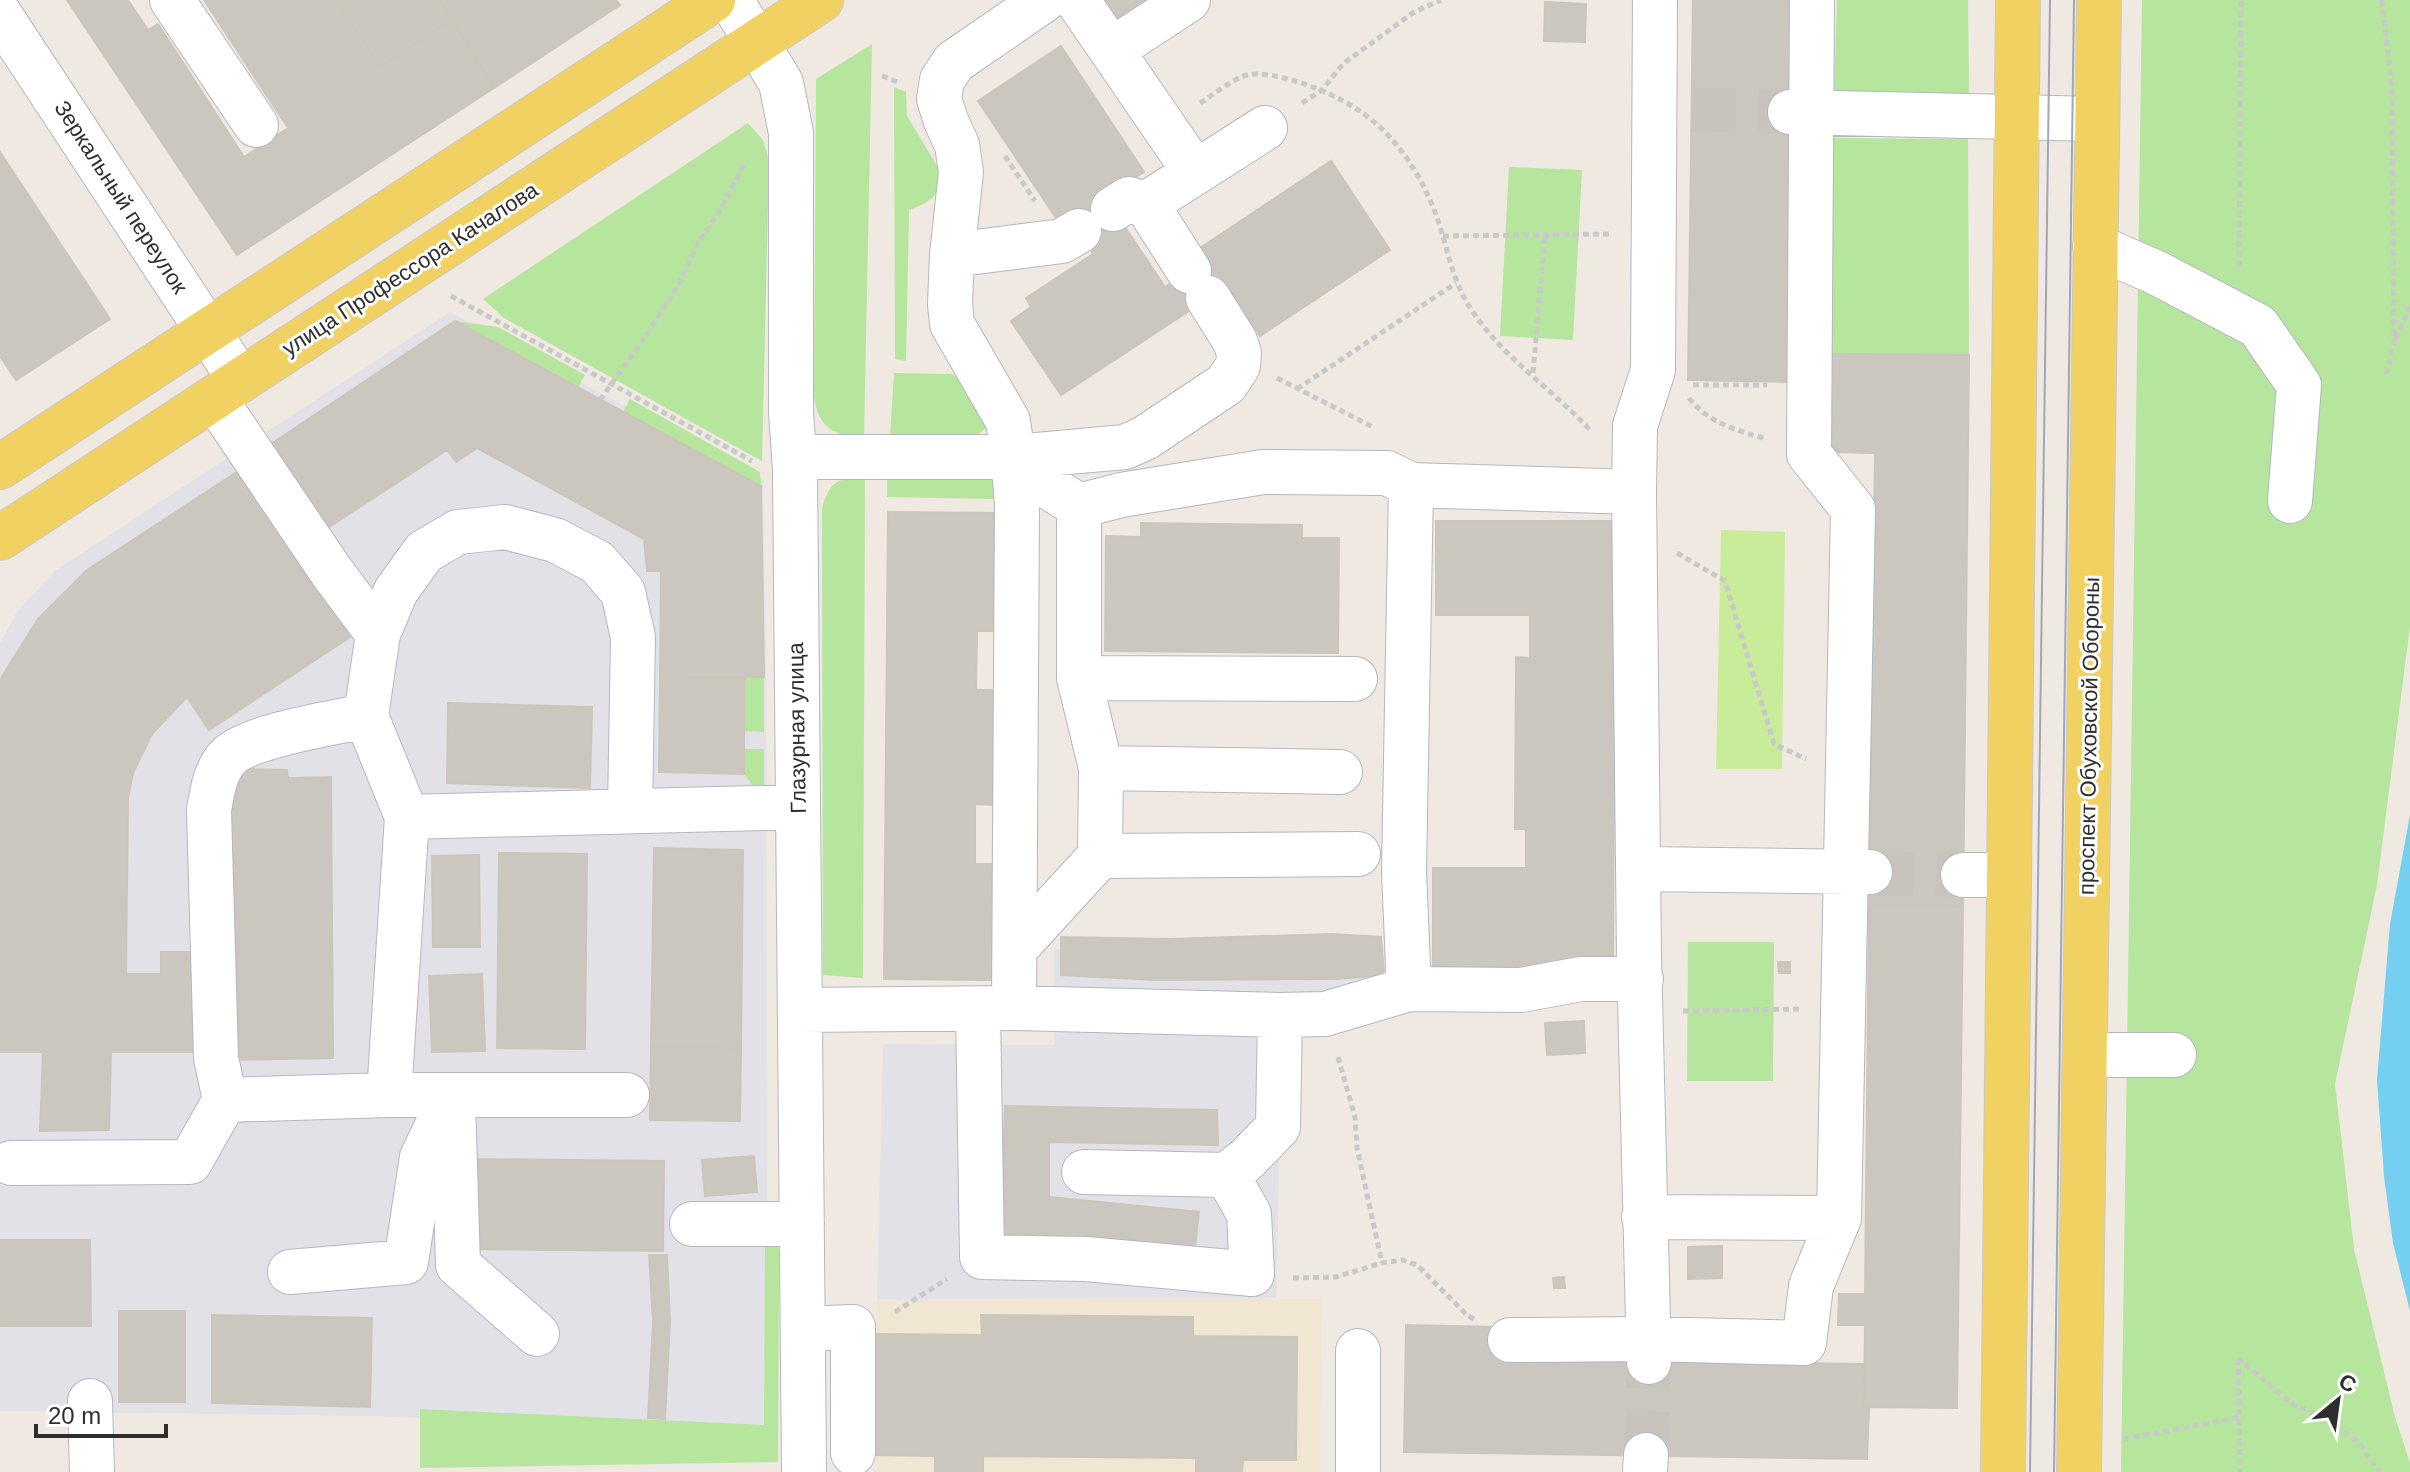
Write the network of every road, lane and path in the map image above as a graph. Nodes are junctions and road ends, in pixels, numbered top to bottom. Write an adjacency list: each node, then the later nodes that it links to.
1 (172, 0): 22 (street)
2 (713, 0): 38 (main road)
3 (731, 0): 16 (street, Глазурная улица)
4 (821, 0): 16 (main road, улица Профессора Качалова)
5 (1044, 0): 33 (street)
6 (1077, 0): 17 (street)
7 (1188, 0): 17 (street)
8 (1441, 0): 18 (path)
9 (1655, 0): 29 (street)
10 (1812, 0): 19 (street)
11 (2018, 0): 20 (main road)
12 (2099, 0): 21 (main road, проспект Обуховской Обороны)
13 (2241, 0): 37 (path)
14 (2382, 0): 39 (path)
15 (0, 15): 38 (street, Зеркальный переулок)
16 (758, 41): 46 (main road, улица Профессора Качалова); 52 (street, Глазурная улица)
17 (1113, 49): 23 (street)
18 (1322, 90): 23 (path); 31 (path)
19 (1800, 112): 20 (street); 45 (street)
20 (2016, 118): 21 (street); 74 (main road)
21 (2097, 119): 32 (main road, проспект Обуховской Обороны)
22 (256, 125)
23 (1165, 125): 27 (street)
24 (1265, 128): 27 (street)
25 (996, 144): 28 (path)
26 (749, 153): 43 (path)
27 (1195, 172): 28 (street)
28 (1100, 221): 33 (street); 40 (street)
29 (1654, 234): 30 (path); 44 (street)
30 (1545, 235): 31 (path); 41 (path)
31 (1443, 236): 34 (path)
32 (2095, 246): 37 (street); 84 (main road, проспект Обуховской Обороны)
33 (952, 255): 51 (street)
34 (1456, 283): 41 (path); 47 (path)
35 (451, 296): 43 (path)
36 (2410, 307): 39 (path)
37 (2238, 314): 55 (street)
38 (207, 332): 46 (street, Зеркальный переулок); 53 (main road)
39 (2394, 342): 42 (path)
40 (1238, 366): 47 (path); 51 (street)
41 (1533, 373): 49 (path)
42 (2386, 377)
43 (609, 383): 48 (path); 52 (path)
44 (1663, 385): 45 (path); 50 (path); 57 (street)
45 (1808, 385): 50 (street)
46 (227, 389): 58 (main road, улица Профессора Качалова); 59 (street, Зеркальный переулок)
47 (1297, 389): 54 (path)
48 (600, 400)
49 (1593, 433)
50 (1809, 454): 65 (street)
51 (1013, 457): 52 (street); 56 (street); 75 (street)
52 (794, 464): 66 (street, Глазурная улица)
53 (0, 467)
54 (1411, 485): 56 (street); 57 (street); 77 (street)
55 (2290, 501)
56 (1079, 506): 60 (street)
57 (1634, 510): 65 (path); 71 (street)
58 (0, 538)
59 (378, 634): 62 (street); 67 (street)
60 (1079, 678): 61 (street); 63 (street)
61 (1355, 679)
62 (366, 716): 68 (street); 89 (street)
63 (1101, 768): 64 (street); 70 (street)
64 (1340, 772)
65 (1848, 777): 72 (street)
66 (798, 807): 67 (street); 80 (street, Глазурная улица)
67 (630, 810): 68 (street)
68 (407, 817): 86 (street)
69 (1358, 854): 70 (street)
70 (1100, 856): 75 (street)
71 (1640, 869): 72 (street); 76 (street)
72 (1857, 872): 94 (street)
73 (1963, 875): 74 (street)
74 (2009, 875): 114 (main road)
75 (1015, 949): 78 (street)
76 (1641, 979): 77 (street); 93 (street)
77 (1409, 989): 82 (street)
78 (996, 1008): 80 (street); 83 (street); 97 (street)
79 (1778, 1009): 81 (path)
80 (800, 1010): 96 (street, Глазурная улица)
81 (1684, 1011)
82 (1325, 1014): 83 (street); 98 (path)
83 (1280, 1015): 92 (street)
84 (2085, 1055): 85 (street); 115 (main road, проспект Обуховской Обороны)
85 (2174, 1055)
86 (389, 1095): 87 (street); 89 (street)
87 (452, 1095): 88 (street); 99 (street); 103 (street)
88 (627, 1095)
89 (225, 1100): 90 (street)
90 (11, 1163)
91 (1084, 1172): 92 (street)
92 (1227, 1175): 100 (street)
93 (1644, 1217): 94 (street); 105 (street)
94 (1839, 1218): 105 (street)
95 (692, 1224): 96 (street)
96 (802, 1224): 102 (street, Глазурная улица)
97 (982, 1257): 100 (street); 101 (path)
98 (1382, 1263): 100 (path); 104 (path)
99 (290, 1272)
100 (1252, 1274)
101 (853, 1327): 102 (street); 110 (street)
102 (803, 1329): 112 (street, Глазурная улица)
103 (537, 1334)
104 (1510, 1340): 105 (street)
105 (1649, 1350)
106 (1358, 1351): 113 (street)
107 (90, 1401): 111 (street)
108 (2241, 1417): 109 (path); 116 (path); 117 (path)
109 (2111, 1442)
110 (853, 1453)
111 (92, 1472)
112 (804, 1472)
113 (1358, 1472)
114 (2003, 1472)
115 (2079, 1472)
116 (2240, 1472)
117 (2379, 1472)

